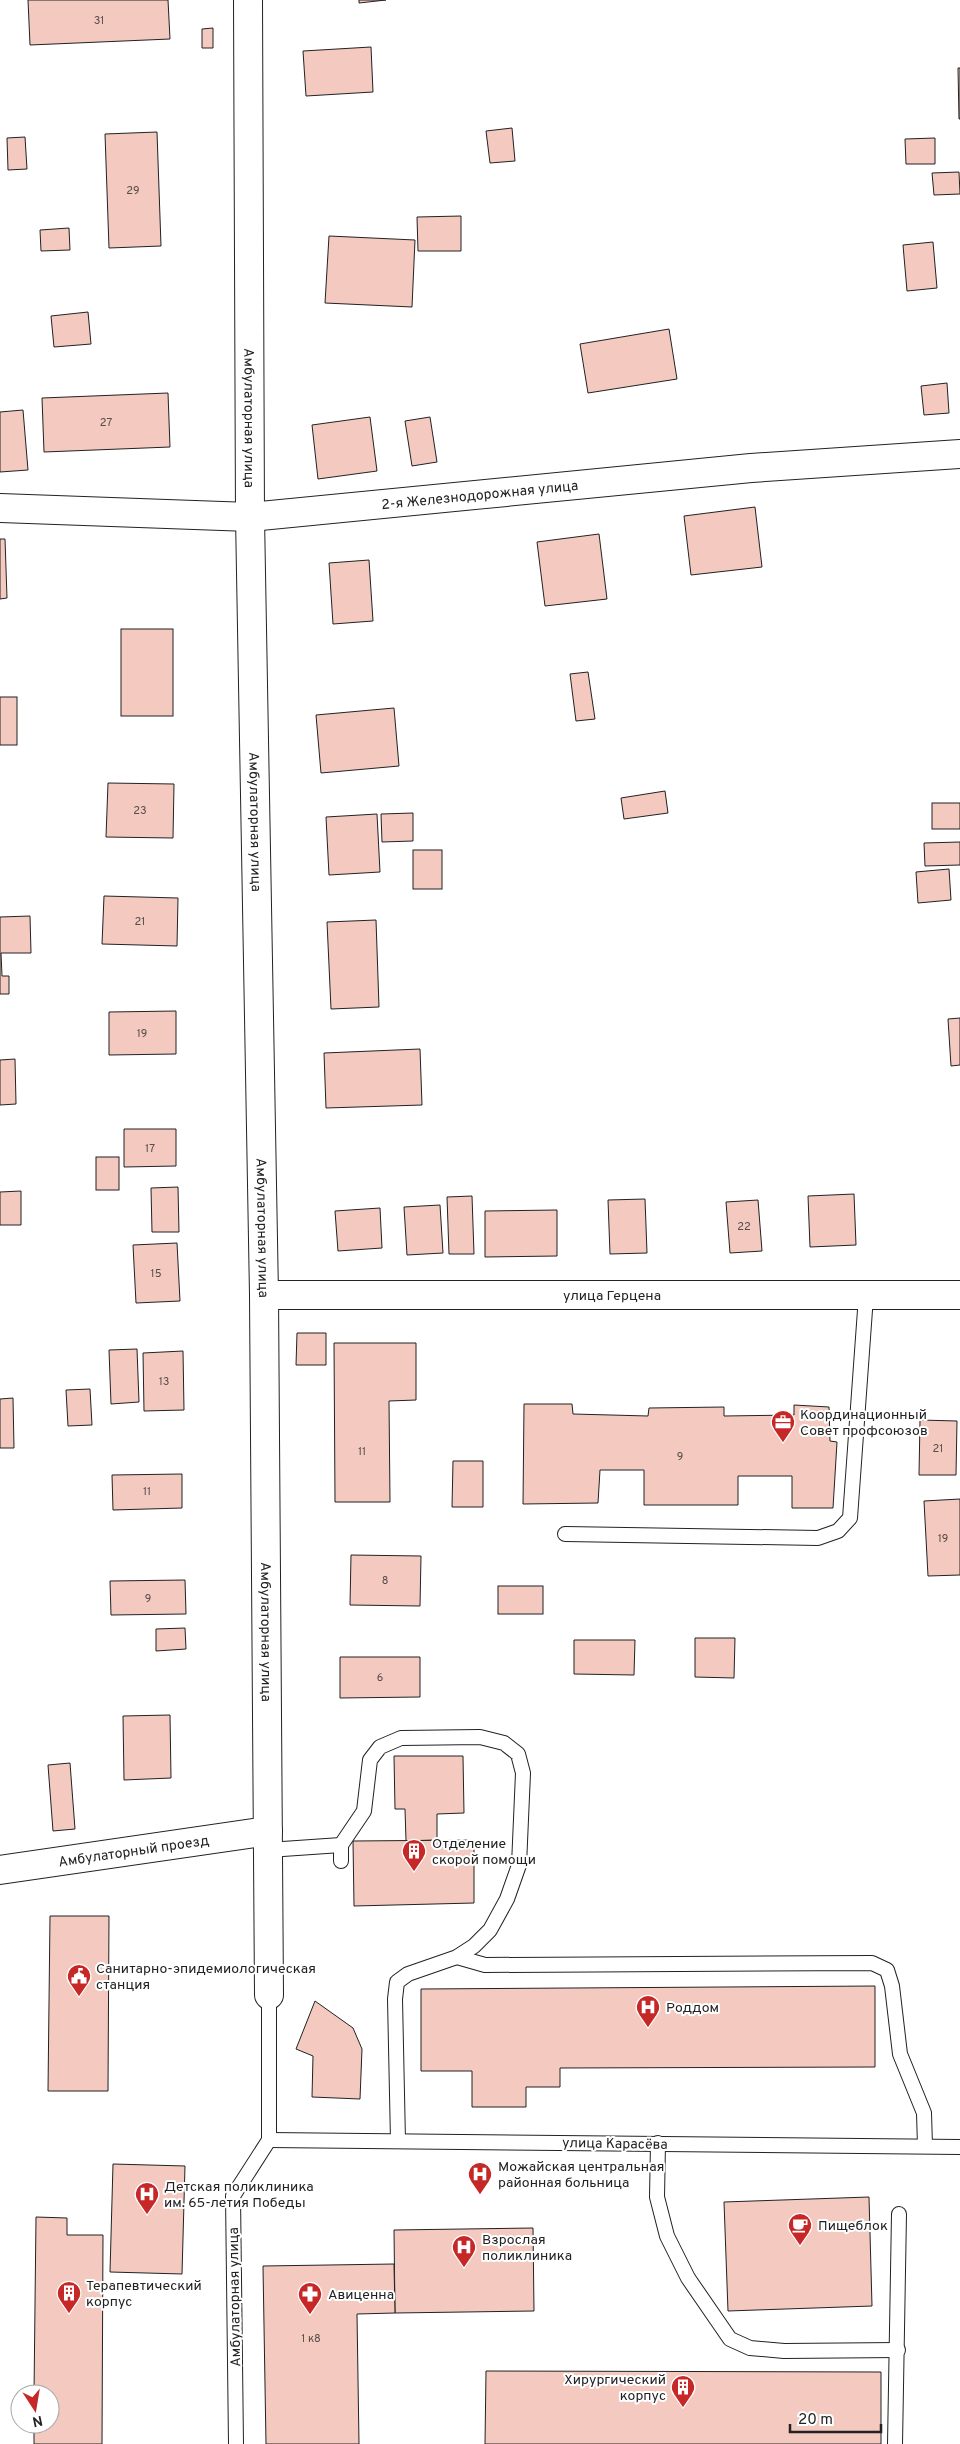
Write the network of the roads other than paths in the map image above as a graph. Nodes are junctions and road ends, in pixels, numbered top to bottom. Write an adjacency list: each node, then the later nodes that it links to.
1 (248, 0): 4 (street, Амбулаторная улица)
2 (960, 454): 4 (street, 2-я Железнодорожная улица)
3 (0, 508): 4 (street, 2-я Железнодорожная улица)
4 (250, 517): 5 (street, Амбулаторная улица)
5 (264, 1295): 7 (street, улица Герцена); 9 (street, Амбулаторная улица)
6 (960, 1295): 7 (street, улица Герцена)
7 (866, 1296): 8 (lane)
8 (565, 1534)
9 (268, 1840): 10 (lane); 12 (street, Амбулаторный проезд); 14 (street, Амбулаторная улица)
10 (341, 1845): 11 (lane); 13 (lane)
11 (341, 1861)
12 (0, 1870)
13 (457, 1958): 16 (lane); 18 (lane)
14 (269, 1995): 15 (lane, Амбулаторная улица)
15 (269, 2140): 16 (lane, улица Карасёва); 22 (lane, Амбулаторная улица)
16 (398, 2141): 17 (lane, улица Карасёва)
17 (658, 2143): 18 (lane, улица Карасёва); 21 (lane)
18 (925, 2146): 19 (lane, улица Карасёва)
19 (960, 2146)
20 (899, 2214): 21 (lane)
21 (898, 2350): 23 (lane)
22 (236, 2444)
23 (895, 2444)

